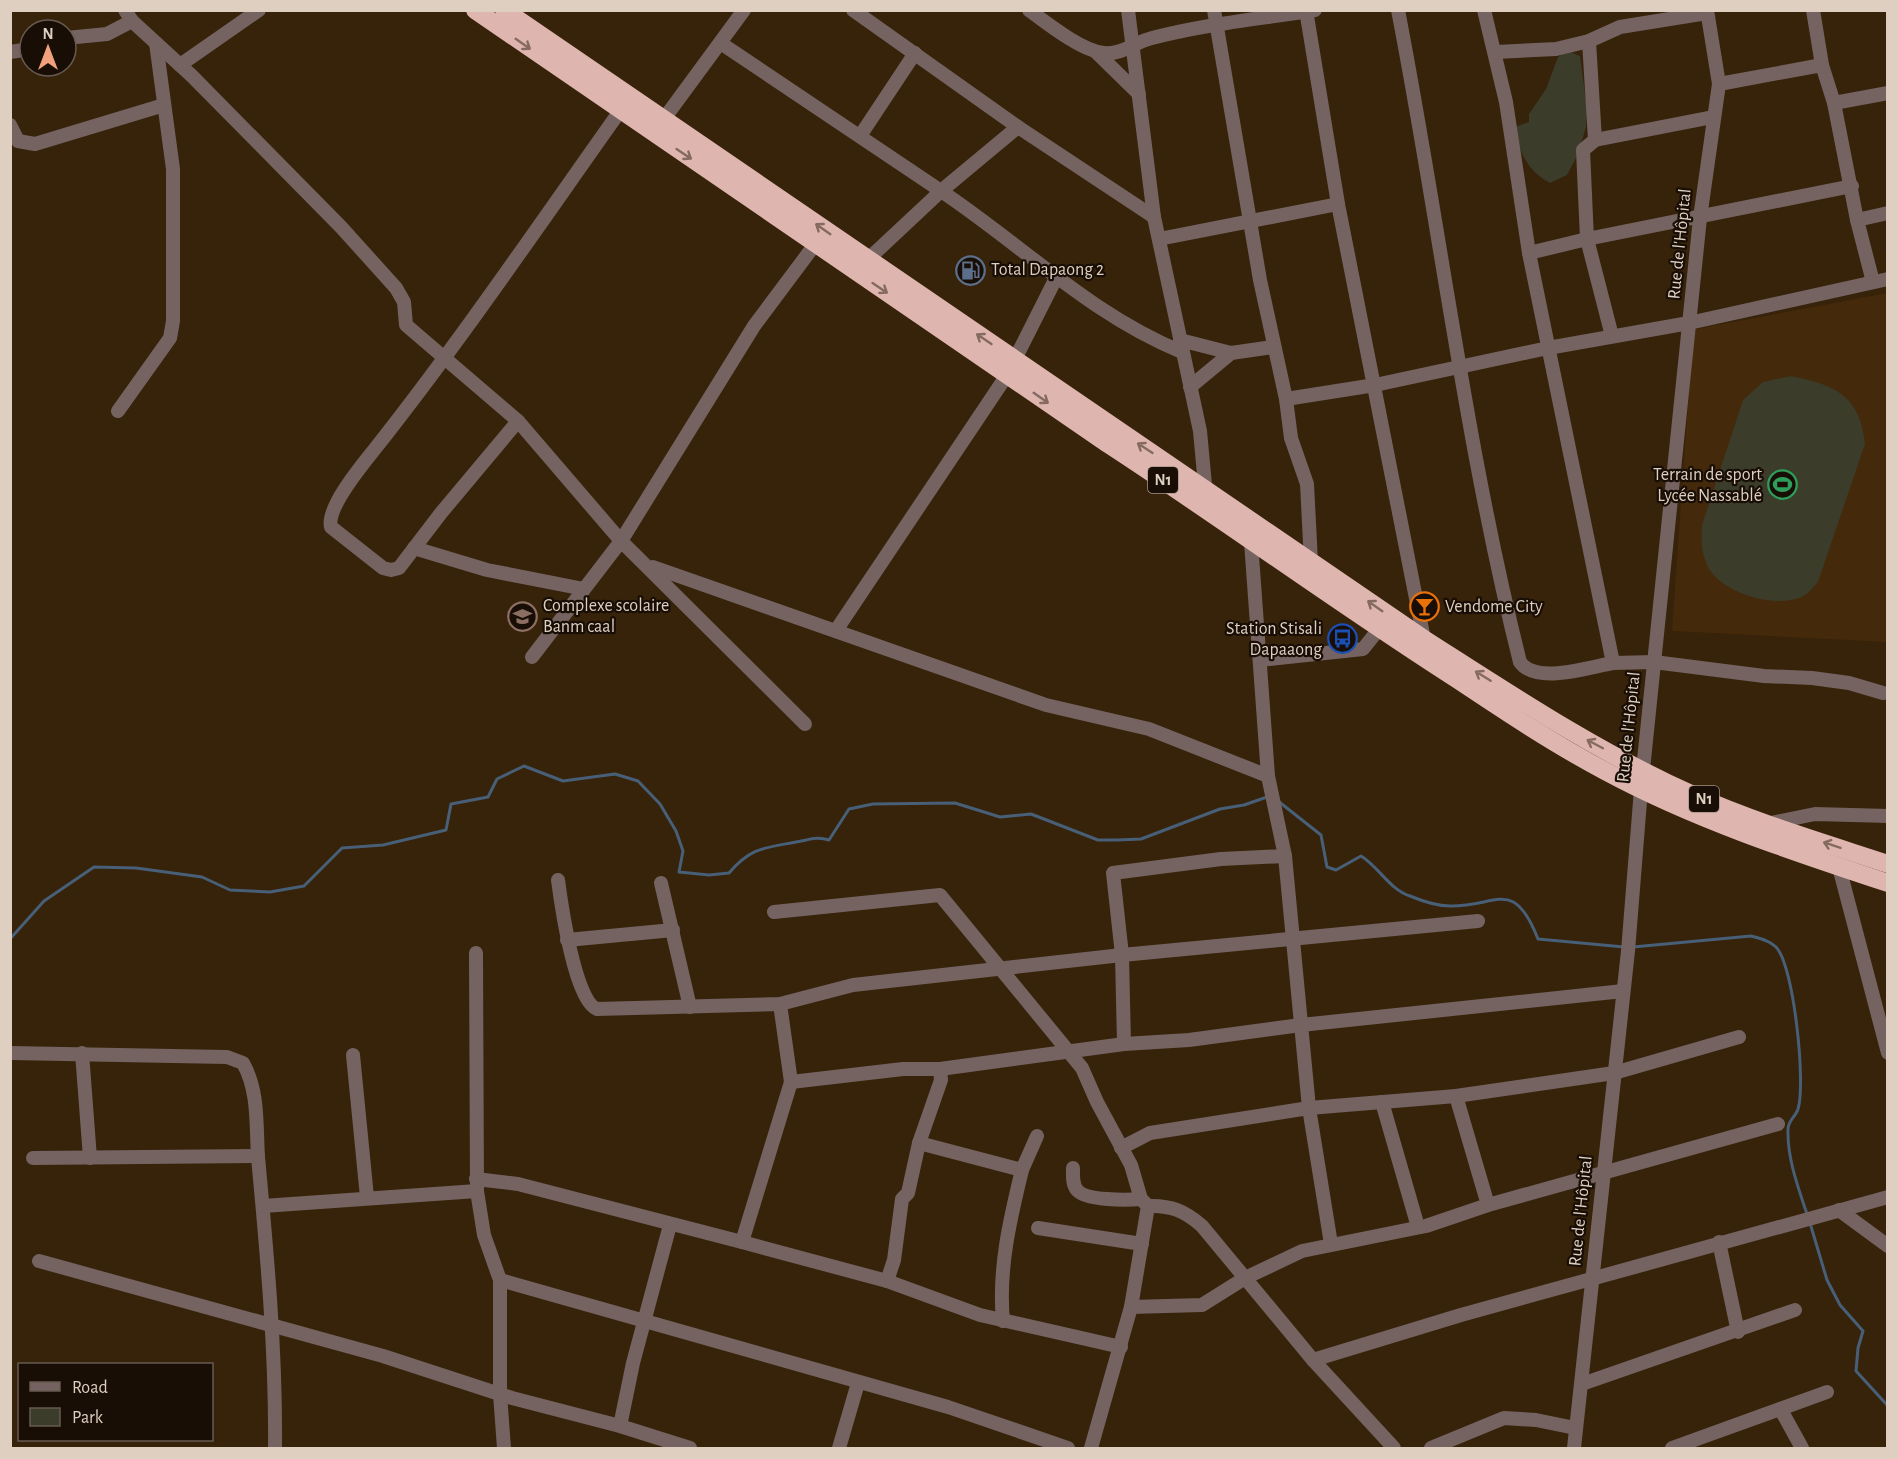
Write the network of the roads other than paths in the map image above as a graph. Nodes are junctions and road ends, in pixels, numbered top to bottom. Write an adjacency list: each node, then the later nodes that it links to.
1 (259, 10): 23 (street)
2 (475, 10): 30 (highway, N1, one-way to 30)
3 (504, 10): 33 (highway, N1)
4 (744, 10): 18 (street)
5 (853, 10): 22 (street)
6 (1029, 10): 20 (street)
7 (1128, 10): 19 (street)
8 (1398, 10): 61 (street)
9 (1484, 10): 21 (street)
10 (1813, 10): 24 (street)
11 (1309, 11): 14 (street); 39 (street)
12 (1707, 12): 16 (street); 25 (street, Rue de l'Hôpital)
13 (129, 16): 15 (street); 17 (street)
14 (1215, 17): 19 (street); 44 (street)
15 (78, 37)
16 (1589, 41): 21 (street); 36 (street)
17 (156, 43): 23 (street); 29 (street)
18 (722, 44): 33 (street); 35 (street)
19 (1133, 45): 20 (street); 27 (street)
20 (1096, 52): 27 (street)
21 (1496, 52): 48 (street)
22 (915, 53): 34 (street); 35 (street)
23 (180, 65): 59 (street)
24 (1822, 65): 25 (street); 28 (street)
25 (1719, 84): 31 (street, Rue de l'Hôpital)
26 (1887, 93): 28 (street)
27 (1138, 94): 41 (street)
28 (1834, 102): 37 (street)
29 (164, 105): 32 (street); 65 (street)
30 (620, 111): 33 (highway, N1); 59 (street)
31 (1713, 117): 36 (street); 42 (street, Rue de l'Hôpital)
32 (10, 125)
33 (658, 127): 47 (highway, N1, one-way to 47); 49 (highway, N1, one-way to 33)
34 (1018, 127): 38 (street); 41 (street)
35 (860, 136): 38 (street)
36 (1595, 140): 46 (street)
37 (1852, 186): 42 (street); 43 (street)
38 (941, 191): 49 (street); 50 (street)
39 (1338, 204): 44 (street); 62 (street)
40 (1887, 213): 43 (street)
41 (1154, 217): 45 (street)
42 (1700, 218): 46 (street); 53 (street, Rue de l'Hôpital)
43 (1857, 220): 52 (street)
44 (1250, 222): 45 (street); 56 (street)
45 (1159, 239): 55 (street)
46 (1587, 239): 48 (street); 54 (street)
47 (816, 243): 49 (highway, N1); 68 (street)
48 (1528, 253): 57 (street)
49 (861, 266): 60 (highway, N1)
50 (1056, 278): 55 (street); 60 (street)
51 (1887, 279): 52 (street)
52 (1873, 282): 53 (street)
53 (1689, 322): 54 (street); 79 (street, Rue de l'Hôpital)
54 (1612, 336): 57 (street)
55 (1181, 346): 58 (street); 63 (street)
56 (1273, 347): 58 (street); 64 (street)
57 (1548, 348): 61 (street); 80 (street)
58 (1231, 353): 63 (street)
59 (446, 358): 66 (street); 70 (street)
60 (1011, 367): 67 (highway, N1); 74 (street)
61 (1459, 368): 62 (street); 80 (street)
62 (1375, 385): 64 (street); 76 (street)
63 (1190, 387): 67 (street)
64 (1286, 399): 71 (street)
65 (118, 411)
66 (518, 421): 68 (street); 70 (street)
67 (1205, 499): 69 (highway, N1); 71 (highway, N1)
68 (621, 541): 72 (street); 73 (street)
69 (1251, 542): 75 (highway, N1); 78 (street)
70 (414, 548): 73 (street)
71 (1311, 562): 76 (highway, N1, one-way to 71)
72 (648, 565): 74 (street); 82 (street)
73 (584, 589): 77 (street)
74 (837, 629): 84 (street)
75 (1379, 629): 78 (street); 85 (highway, N1)
76 (1424, 639): 83 (highway, N1, one-way to 76)
77 (532, 657)
78 (1260, 660): 84 (street)
79 (1654, 662): 80 (street); 81 (street); 83 (street, Rue de l'Hôpital)
80 (1613, 663)
81 (1883, 693)
82 (805, 724)
83 (1643, 770): 85 (street, Rue de l'Hôpital); 87 (highway, N1)
84 (1268, 776): 88 (street)
85 (1641, 789): 90 (highway, N1); 102 (street, Rue de l'Hôpital)
86 (1887, 816): 87 (street)
87 (1766, 824): 89 (highway, N1, one-way to 87)
88 (1285, 856): 97 (street); 100 (street)
89 (1887, 864)
90 (1839, 867): 92 (highway, N1); 111 (street)
91 (558, 880): 98 (street)
92 (1887, 882)
93 (661, 883): 96 (street)
94 (774, 912): 101 (street)
95 (1478, 921): 97 (street)
96 (673, 930): 98 (street); 104 (street)
97 (1292, 939): 100 (street); 105 (street)
98 (567, 940): 104 (street)
99 (476, 953): 129 (street)
100 (1122, 955): 101 (street); 107 (street)
101 (1002, 970): 103 (street); 108 (street)
102 (1623, 991): 105 (street); 114 (street, Rue de l'Hôpital)
103 (780, 1004): 104 (street); 115 (street)
104 (690, 1007)
105 (1301, 1025): 107 (street); 118 (street)
106 (1739, 1037): 114 (street)
107 (1125, 1044): 108 (street)
108 (1069, 1051): 113 (street); 122 (street)
109 (10, 1053): 110 (street)
110 (82, 1053): 123 (street); 125 (street)
111 (1887, 1053)
112 (353, 1055): 130 (street)
113 (940, 1069): 115 (street); 121 (street)
114 (1614, 1073): 116 (street); 128 (street, Rue de l'Hôpital)
115 (790, 1082): 139 (street)
116 (1456, 1096): 117 (street); 133 (street)
117 (1382, 1102): 118 (street); 137 (street)
118 (1309, 1108): 122 (street); 142 (street)
119 (1778, 1124): 128 (street)
120 (1037, 1136): 127 (street)
121 (919, 1143): 127 (street); 148 (street)
122 (1121, 1148): 132 (street)
123 (258, 1156): 125 (street); 134 (street)
124 (33, 1158): 125 (street)
125 (90, 1158)
126 (1073, 1168): 132 (street)
127 (1022, 1170): 152 (street)
128 (1602, 1174): 133 (street); 147 (street, Rue de l'Hôpital)
129 (477, 1185): 130 (street); 136 (street); 146 (street)
130 (367, 1197): 134 (street)
131 (1887, 1197): 135 (street)
132 (1145, 1202): 141 (street); 145 (street)
133 (1488, 1205): 137 (street)
134 (263, 1206): 153 (street)
135 (1839, 1210): 140 (street); 143 (street)
136 (670, 1225): 139 (street); 151 (street)
137 (1418, 1227): 142 (street)
138 (1038, 1228): 141 (street)
139 (742, 1242): 148 (street)
140 (1719, 1242): 147 (street); 154 (street)
141 (1142, 1244): 149 (street)
142 (1331, 1244): 145 (street)
143 (1887, 1246)
144 (39, 1260): 153 (street)
145 (1245, 1278): 149 (street); 156 (street)
146 (500, 1280): 151 (street); 160 (street)
147 (1592, 1280): 156 (street); 158 (street, Rue de l'Hôpital)
148 (887, 1281): 152 (street)
149 (1131, 1307): 155 (street)
150 (1795, 1310): 154 (street)
151 (645, 1319): 157 (street); 162 (street)
152 (1003, 1321): 155 (street)
153 (272, 1325): 160 (street); 164 (street)
154 (1738, 1332): 158 (street)
155 (1121, 1347): 169 (street)
156 (1313, 1360): 170 (street)
157 (858, 1383): 167 (street); 168 (street)
158 (1582, 1384): 163 (street, Rue de l'Hôpital)
159 (1827, 1392): 161 (street)
160 (500, 1394): 162 (street); 165 (street)
161 (1782, 1410): 173 (street); 174 (street)
162 (620, 1426): 166 (street)
163 (1575, 1428): 171 (street); 172 (street, Rue de l'Hôpital)
164 (275, 1449)
165 (504, 1449)
166 (690, 1449)
167 (839, 1449)
168 (1068, 1449)
169 (1091, 1449)
170 (1394, 1449)
171 (1431, 1449)
172 (1574, 1449)
173 (1672, 1449)
174 (1802, 1449)

